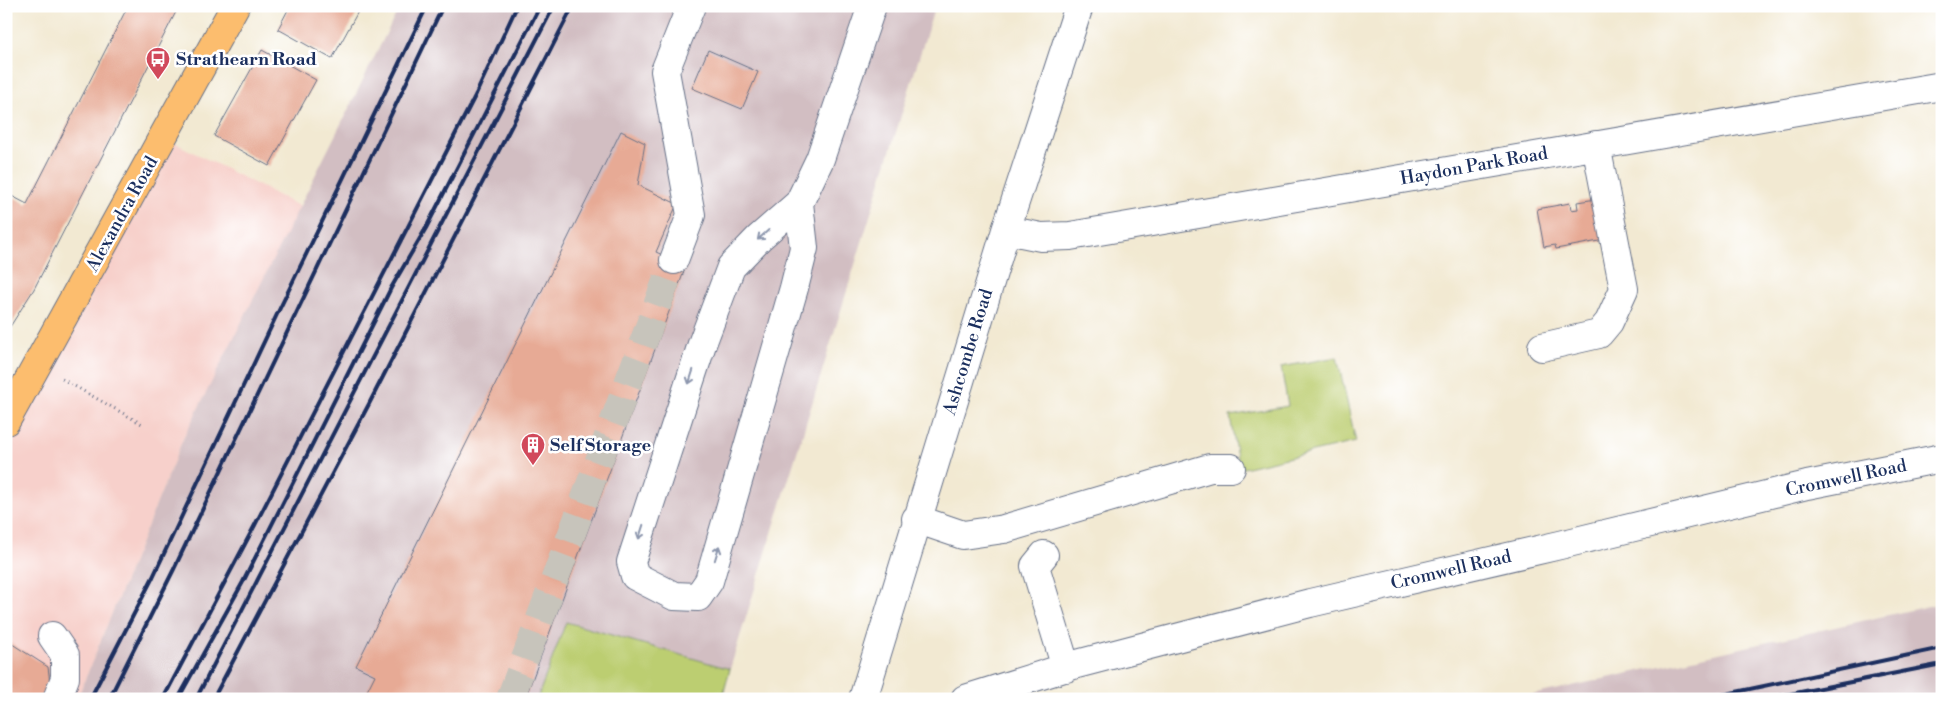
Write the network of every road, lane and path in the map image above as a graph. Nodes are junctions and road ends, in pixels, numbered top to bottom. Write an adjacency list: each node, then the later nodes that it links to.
1 (235, 6): 11 (main road, Alexandra Road)
2 (691, 6): 9 (street)
3 (872, 6): 7 (street)
4 (1079, 6): 8 (street, Ashcombe Road)
5 (1942, 86): 6 (street, Haydon Park Road)
6 (1596, 145): 8 (street, Haydon Park Road); 10 (street)
7 (799, 203): 7 (street, one-way to 7)
8 (1006, 230): 16 (street, Ashcombe Road)
9 (674, 260)
10 (1542, 347)
11 (38, 366): 12 (main road, Alexandra Road); 13 (path)
12 (6, 420)
13 (142, 424)
14 (1942, 458): 19 (street, Cromwell Road)
15 (1231, 468): 16 (street)
16 (916, 520): 21 (street, Ashcombe Road)
17 (1044, 555): 19 (street)
18 (52, 636): 20 (street)
19 (1066, 668): 22 (street, Cromwell Road)
20 (57, 699)
21 (862, 699)
22 (965, 699)

